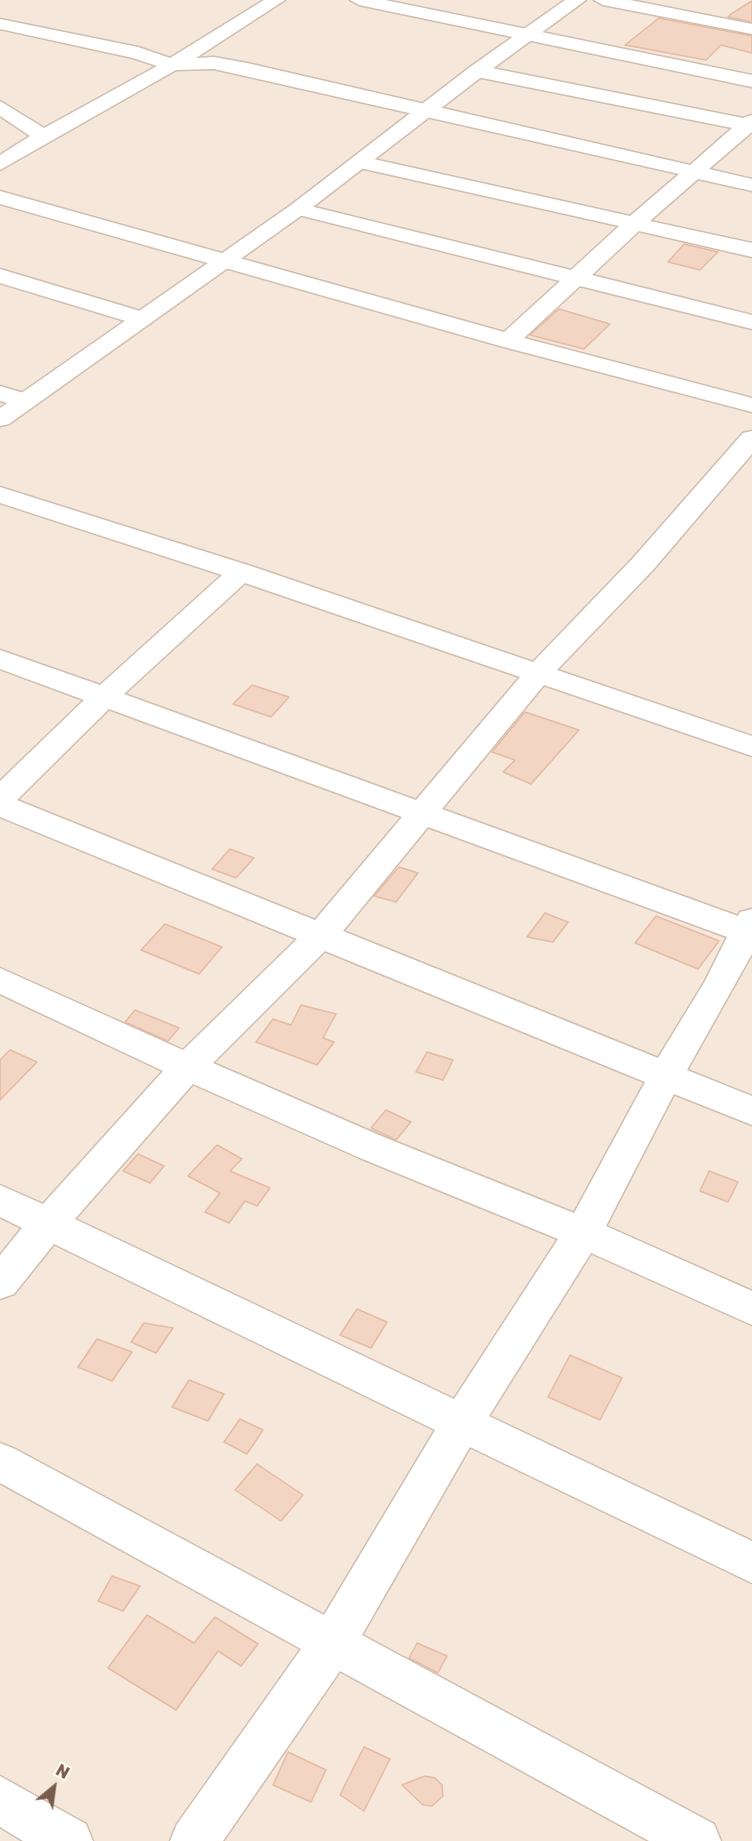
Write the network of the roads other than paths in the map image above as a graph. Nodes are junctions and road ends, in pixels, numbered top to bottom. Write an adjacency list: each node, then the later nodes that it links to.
1 (276, 0): 8 (street)
2 (359, 0): 7 (street)
3 (577, 0): 7 (street)
4 (603, 0): 6 (street)
5 (0, 24): 8 (street)
6 (752, 30)
7 (530, 35): 9 (street); 10 (street)
8 (172, 65): 12 (street); 14 (street)
9 (477, 71): 12 (street); 13 (street)
10 (752, 81)
11 (0, 106): 14 (street)
12 (424, 110): 15 (street); 17 (street)
13 (750, 124): 17 (street)
14 (44, 136): 16 (street)
15 (360, 162): 20 (street); 21 (street)
16 (0, 164)
17 (696, 171): 18 (street); 21 (street)
18 (752, 185)
19 (0, 196): 23 (street)
20 (298, 209): 23 (street); 25 (street)
21 (635, 223): 22 (street); 25 (street)
22 (752, 250)
23 (223, 261): 26 (street); 28 (street)
24 (0, 276): 26 (street)
25 (573, 279): 27 (street); 28 (street)
26 (142, 319): 30 (street)
27 (752, 322)
28 (508, 341): 31 (street)
29 (0, 393): 30 (street)
30 (26, 400): 32 (street)
31 (752, 405)
32 (0, 419)
33 (752, 438): 37 (street)
34 (0, 495): 35 (street)
35 (241, 572): 37 (street); 38 (street)
36 (0, 659): 38 (street)
37 (538, 673): 39 (street); 42 (street)
38 (104, 697): 40 (street); 42 (street)
39 (752, 746)
40 (0, 799)
41 (0, 805): 44 (street)
42 (421, 812): 43 (street); 44 (street)
43 (750, 928): 47 (street)
44 (322, 934): 46 (street); 47 (street)
45 (0, 980): 46 (street)
46 (187, 1067): 50 (street); 51 (street)
47 (666, 1076): 48 (street); 51 (street)
48 (752, 1111)
49 (0, 1200): 50 (street)
50 (47, 1224): 52 (street); 54 (street)
51 (584, 1233): 53 (street); 54 (street)
52 (0, 1283)
53 (752, 1309)
54 (461, 1424): 56 (street); 57 (street)
55 (0, 1462): 57 (street)
56 (752, 1563)
57 (332, 1644): 60 (street); 61 (street)
58 (0, 1800): 59 (street)
59 (69, 1841)
60 (194, 1841)
61 (697, 1841)

